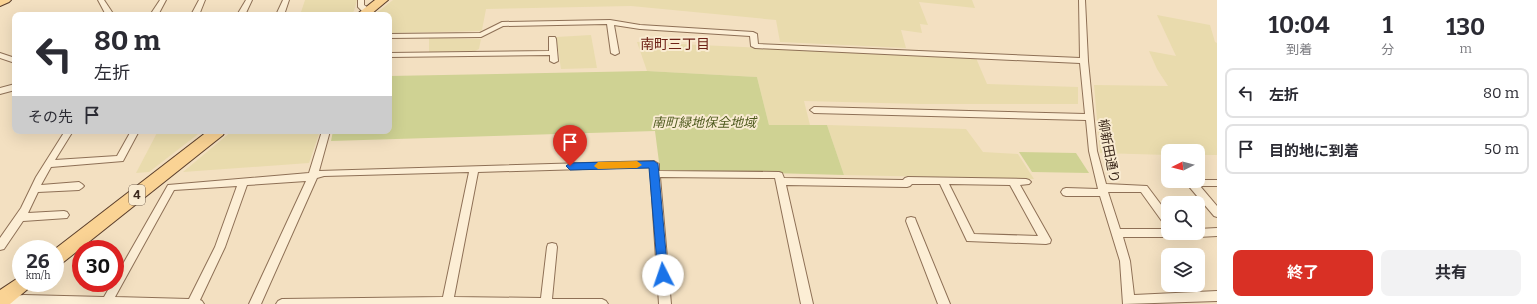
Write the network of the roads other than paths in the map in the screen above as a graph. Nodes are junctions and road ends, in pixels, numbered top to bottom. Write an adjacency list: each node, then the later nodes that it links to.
1 (5, 0): 10 (main road)
2 (101, 0): 11 (street)
3 (162, 0): 12 (street)
4 (202, 0): 13 (street)
5 (249, 0): 14 (street)
6 (286, 0): 15 (street)
7 (361, 0): 16 (street)
8 (382, 0): 17 (main road)
9 (1082, 0): 25 (street, 柳新田通り)
10 (0, 2)
11 (108, 12)
12 (156, 12)
13 (196, 12)
14 (243, 12)
15 (281, 12)
16 (363, 12)
17 (365, 12)
18 (610, 22): 19 (street); 21 (street); 25 (street)
19 (392, 36)
20 (552, 39): 23 (street)
21 (615, 53)
22 (0, 55): 24 (street)
23 (392, 55)
24 (12, 60)
25 (1084, 61): 29 (street, 柳新田通り)
26 (12, 88): 27 (street)
27 (0, 91)
28 (814, 110): 29 (street)
29 (1089, 117): 46 (street, 柳新田通り)
30 (67, 134): 34 (street)
31 (133, 134): 34 (street)
32 (214, 134): 59 (main road, 4)
33 (325, 134): 37 (street)
34 (49, 164): 45 (street)
35 (474, 168): 36 (street); 37 (street); 64 (street)
36 (655, 174): 39 (street); 73 (street)
37 (313, 176): 38 (street); 70 (street)
38 (244, 181): 63 (street); 68 (street)
39 (781, 181): 40 (street); 74 (street)
40 (943, 181): 41 (street); 41 (street)
41 (1013, 182): 42 (street)
42 (1026, 182)
43 (1217, 183): 49 (street)
44 (79, 186): 45 (street)
45 (35, 189): 51 (street)
46 (1103, 190): 47 (street); 48 (street); 55 (street, 柳新田通り)
47 (1066, 192)
48 (1161, 211)
49 (1217, 213)
50 (64, 215): 51 (street)
51 (20, 217): 57 (street)
52 (911, 222): 75 (street)
53 (1205, 232): 54 (street)
54 (1217, 232)
55 (1117, 233): 56 (street); 65 (street, 柳新田通り)
56 (1161, 233)
57 (0, 246)
58 (552, 247): 67 (street)
59 (64, 252)
60 (12, 292): 62 (main road)
61 (1217, 296): 65 (street)
62 (0, 301): 63 (street)
63 (107, 302): 68 (street)
64 (448, 302): 66 (street); 71 (street)
65 (1129, 302)
66 (480, 303): 67 (street)
67 (546, 303): 72 (street)
68 (192, 304): 69 (street)
69 (198, 304)
70 (255, 304)
71 (282, 304)
72 (602, 304)
73 (665, 304)
74 (807, 304)
75 (944, 304)

